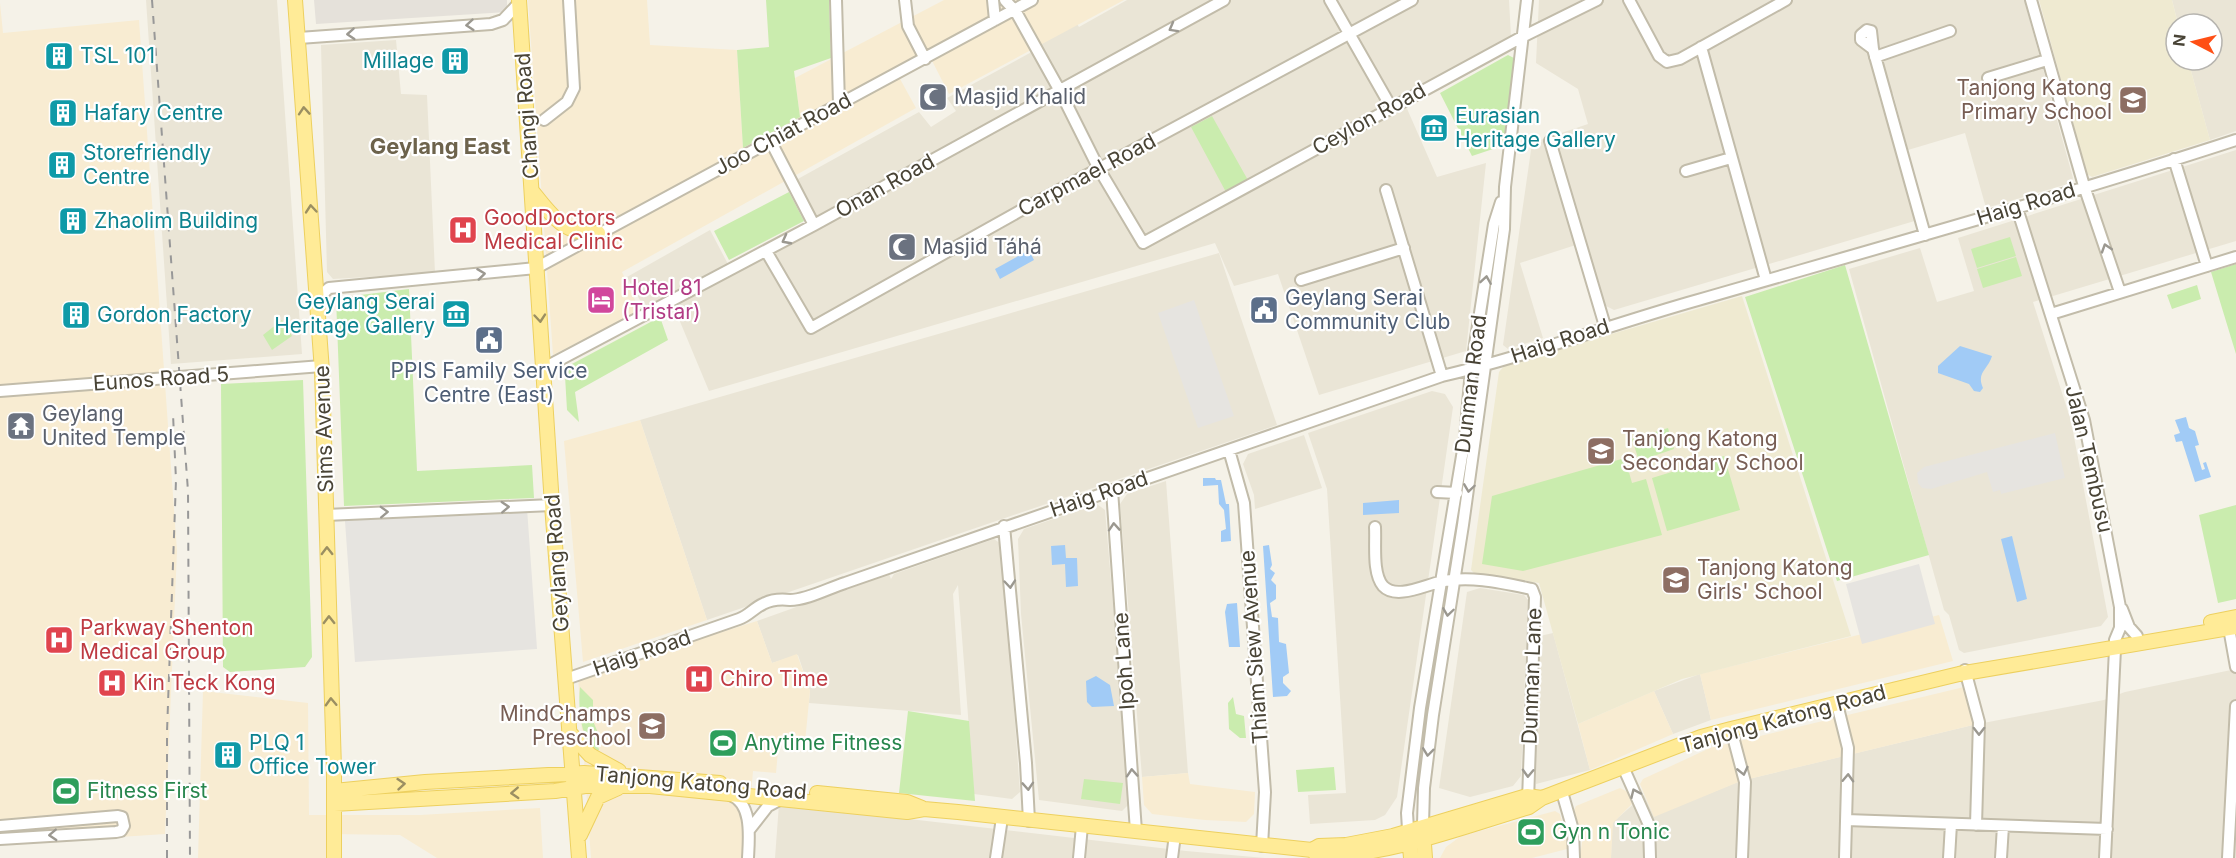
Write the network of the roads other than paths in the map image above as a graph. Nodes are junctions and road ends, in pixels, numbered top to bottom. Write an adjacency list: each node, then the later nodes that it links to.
1 (295, 0): 22 (main road, Sims Avenue)
2 (569, 0): 30 (street)
3 (836, 0): 28 (street)
4 (905, 0): 24 (street)
5 (993, 0): 18 (street)
6 (1005, 0): 17 (street)
7 (1032, 0): 17 (street, Joo Chiat Road)
8 (1224, 0): 27 (street, Onan Road, one-way to 27)
9 (1330, 0): 20 (street)
10 (1412, 0): 20 (street, Carpmael Road)
11 (1527, 0): 21 (street, Dunman Road)
12 (1597, 0): 21 (street, Ceylon Road)
13 (1629, 0): 23 (street)
14 (1786, 0): 23 (street)
15 (2031, 0): 25 (street)
16 (520, 1): 22 (street, one-way to 22); 41 (main road, Changi Road)
17 (1014, 10): 18 (street, Joo Chiat Road); 27 (street)
18 (995, 20): 24 (street, Joo Chiat Road)
19 (1950, 31): 45 (street)
20 (1349, 34): 29 (street); 36 (street, Carpmael Road)
21 (1524, 36): 29 (street, Ceylon Road); 39 (street, Dunman Road)
22 (298, 38): 54 (main road, Sims Avenue, one-way to 22)
23 (1701, 47): 34 (street)
24 (925, 59): 28 (street, Joo Chiat Road)
25 (2047, 60): 26 (street); 38 (street)
26 (1988, 78)
27 (1060, 91): 36 (street); 43 (street, Onan Road)
28 (839, 104): 31 (street, Joo Chiat Road)
29 (1391, 107): 36 (street, Ceylon Road)
30 (544, 120)
31 (770, 140): 43 (street); 44 (street, Joo Chiat Road)
32 (2236, 140): 35 (street, Haig Road)
33 (1550, 141): 56 (street)
34 (1731, 158): 37 (street); 52 (street)
35 (2174, 159): 38 (street, Haig Road); 49 (street)
36 (1099, 169): 47 (street, Carpmael Road)
37 (1686, 171)
38 (2084, 186): 42 (street, Haig Road); 53 (street, one-way to 38)
39 (1505, 187): 57 (street, Dunman Road); 60 (street, Dunman Road, one-way to 39)
40 (1386, 190): 46 (street)
41 (532, 191): 44 (main road); 50 (main road, Changi Road)
42 (2017, 208): 45 (street, Haig Road); 55 (street, Jalan Tembusu)
43 (813, 225): 47 (street, Onan Road, one-way to 47)
44 (598, 233): 50 (street, Joo Chiat Road)
45 (1924, 235): 52 (street, Haig Road)
46 (1404, 248): 51 (street); 61 (street)
47 (766, 251): 59 (street, Onan Road)
48 (2236, 257): 49 (street)
49 (2207, 266): 53 (street)
50 (536, 268): 54 (street, one-way to 50); 59 (main road, Geylang Road, one-way to 59)
51 (1301, 280)
52 (1766, 280): 56 (street, Haig Road)
53 (2120, 292): 55 (street)
54 (318, 298): 58 (main road, Sims Avenue)
55 (2051, 314): 72 (street, Jalan Tembusu)
56 (1605, 326): 57 (street, Haig Road)
57 (1486, 365): 60 (street, Haig Road); 71 (street, Dunman Road, one-way to 71)
58 (322, 366): 62 (street, Eunos Road 5); 68 (main road, Sims Avenue)
59 (544, 368): 67 (main road, Geylang Road)
60 (1471, 370): 61 (street, Haig Road); 66 (street, Dunman Road)
61 (1442, 376): 63 (street, Haig Road)
62 (0, 391)
63 (1229, 450): 64 (street, Haig Road); 107 (street, Thiam Siew Avenue)
64 (1112, 490): 69 (street, Haig Road); 102 (street, Ipoh Lane, one-way to 64)
65 (1437, 492): 66 (street)
66 (1457, 493): 71 (street, Dunman Road)
67 (552, 505): 68 (street, one-way to 67); 78 (main road, Geylang Road)
68 (326, 515): 88 (main road, Sims Avenue, one-way to 68)
69 (1004, 526): 78 (street, Haig Road); 94 (street, one-way to 94)
70 (1375, 527): 71 (street)
71 (1448, 580): 90 (street, Dunman Lane, one-way to 90); 103 (street, Dunman Road, one-way to 103); 103 (street, Dunman Road)
72 (2120, 607): 74 (street); 75 (street)
73 (2234, 624): 74 (main road, Tanjong Katong Road); 75 (main road, Tanjong Katong Road); 76 (street)
74 (2137, 636): 75 (main road, Tanjong Katong Road)
75 (2115, 645): 77 (main road, Tanjong Katong Road); 101 (street)
76 (2236, 667)
77 (1964, 673): 79 (main road, Tanjong Katong Road); 96 (street, one-way to 96)
78 (566, 679): 82 (main road, Geylang Road)
79 (1837, 704): 81 (main road, Tanjong Katong Road); 93 (street, one-way to 79)
80 (2236, 706): 124 (street)
81 (1731, 729): 83 (main road, Tanjong Katong Road); 119 (street, one-way to 119)
82 (569, 732): 84 (main road); 85 (main road, Geylang Road)
83 (1624, 769): 87 (main road, Tanjong Katong Road); 118 (street, one-way to 83)
84 (624, 780): 85 (main road, Tanjong Katong Road); 86 (main road, Tanjong Katong Road); 91 (main road, Tanjong Katong Road); 106 (main road)
85 (573, 781): 88 (main road, Tanjong Katong Road); 106 (main road, Geylang Road)
86 (724, 792): 89 (main road, Tanjong Katong Road); 100 (street)
87 (1562, 792): 90 (main road, Tanjong Katong Road); 117 (street)
88 (334, 797): 109 (main road, Sims Avenue)
89 (782, 799): 91 (main road, Tanjong Katong Road); 100 (street)
90 (1528, 801): 103 (main road, Tanjong Katong Road)
91 (924, 809): 92 (main road, Tanjong Katong Road)
92 (1002, 818): 94 (main road, Tanjong Katong Road); 112 (street)
93 (1846, 820): 95 (street); 120 (street)
94 (1029, 821): 98 (main road, Tanjong Katong Road)
95 (1951, 824): 96 (street); 121 (street)
96 (1976, 825): 99 (street)
97 (0, 826): 105 (street, one-way to 105)
98 (1082, 826): 102 (main road, Tanjong Katong Road); 113 (street)
99 (2003, 826): 101 (street); 122 (street)
100 (750, 829): 111 (street)
101 (2107, 829): 123 (street)
102 (1136, 831): 104 (main road, Tanjong Katong Road)
103 (1416, 833): 108 (main road, Tanjong Katong Road); 115 (main road, Dunman Road); 116 (main road, Dunman Road)
104 (1175, 835): 107 (main road, Tanjong Katong Road); 114 (street)
105 (0, 839)
106 (578, 840): 110 (main road, Geylang Road)
107 (1262, 846): 108 (main road, Tanjong Katong Road)
108 (1317, 853)
109 (334, 858)
110 (579, 858)
111 (748, 858)
112 (996, 858)
113 (1079, 858)
114 (1172, 858)
115 (1411, 858)
116 (1425, 858)
117 (1574, 858)
118 (1650, 858)
119 (1742, 858)
120 (1845, 858)
121 (1948, 858)
122 (2001, 858)
123 (2105, 858)
124 (2228, 858)

